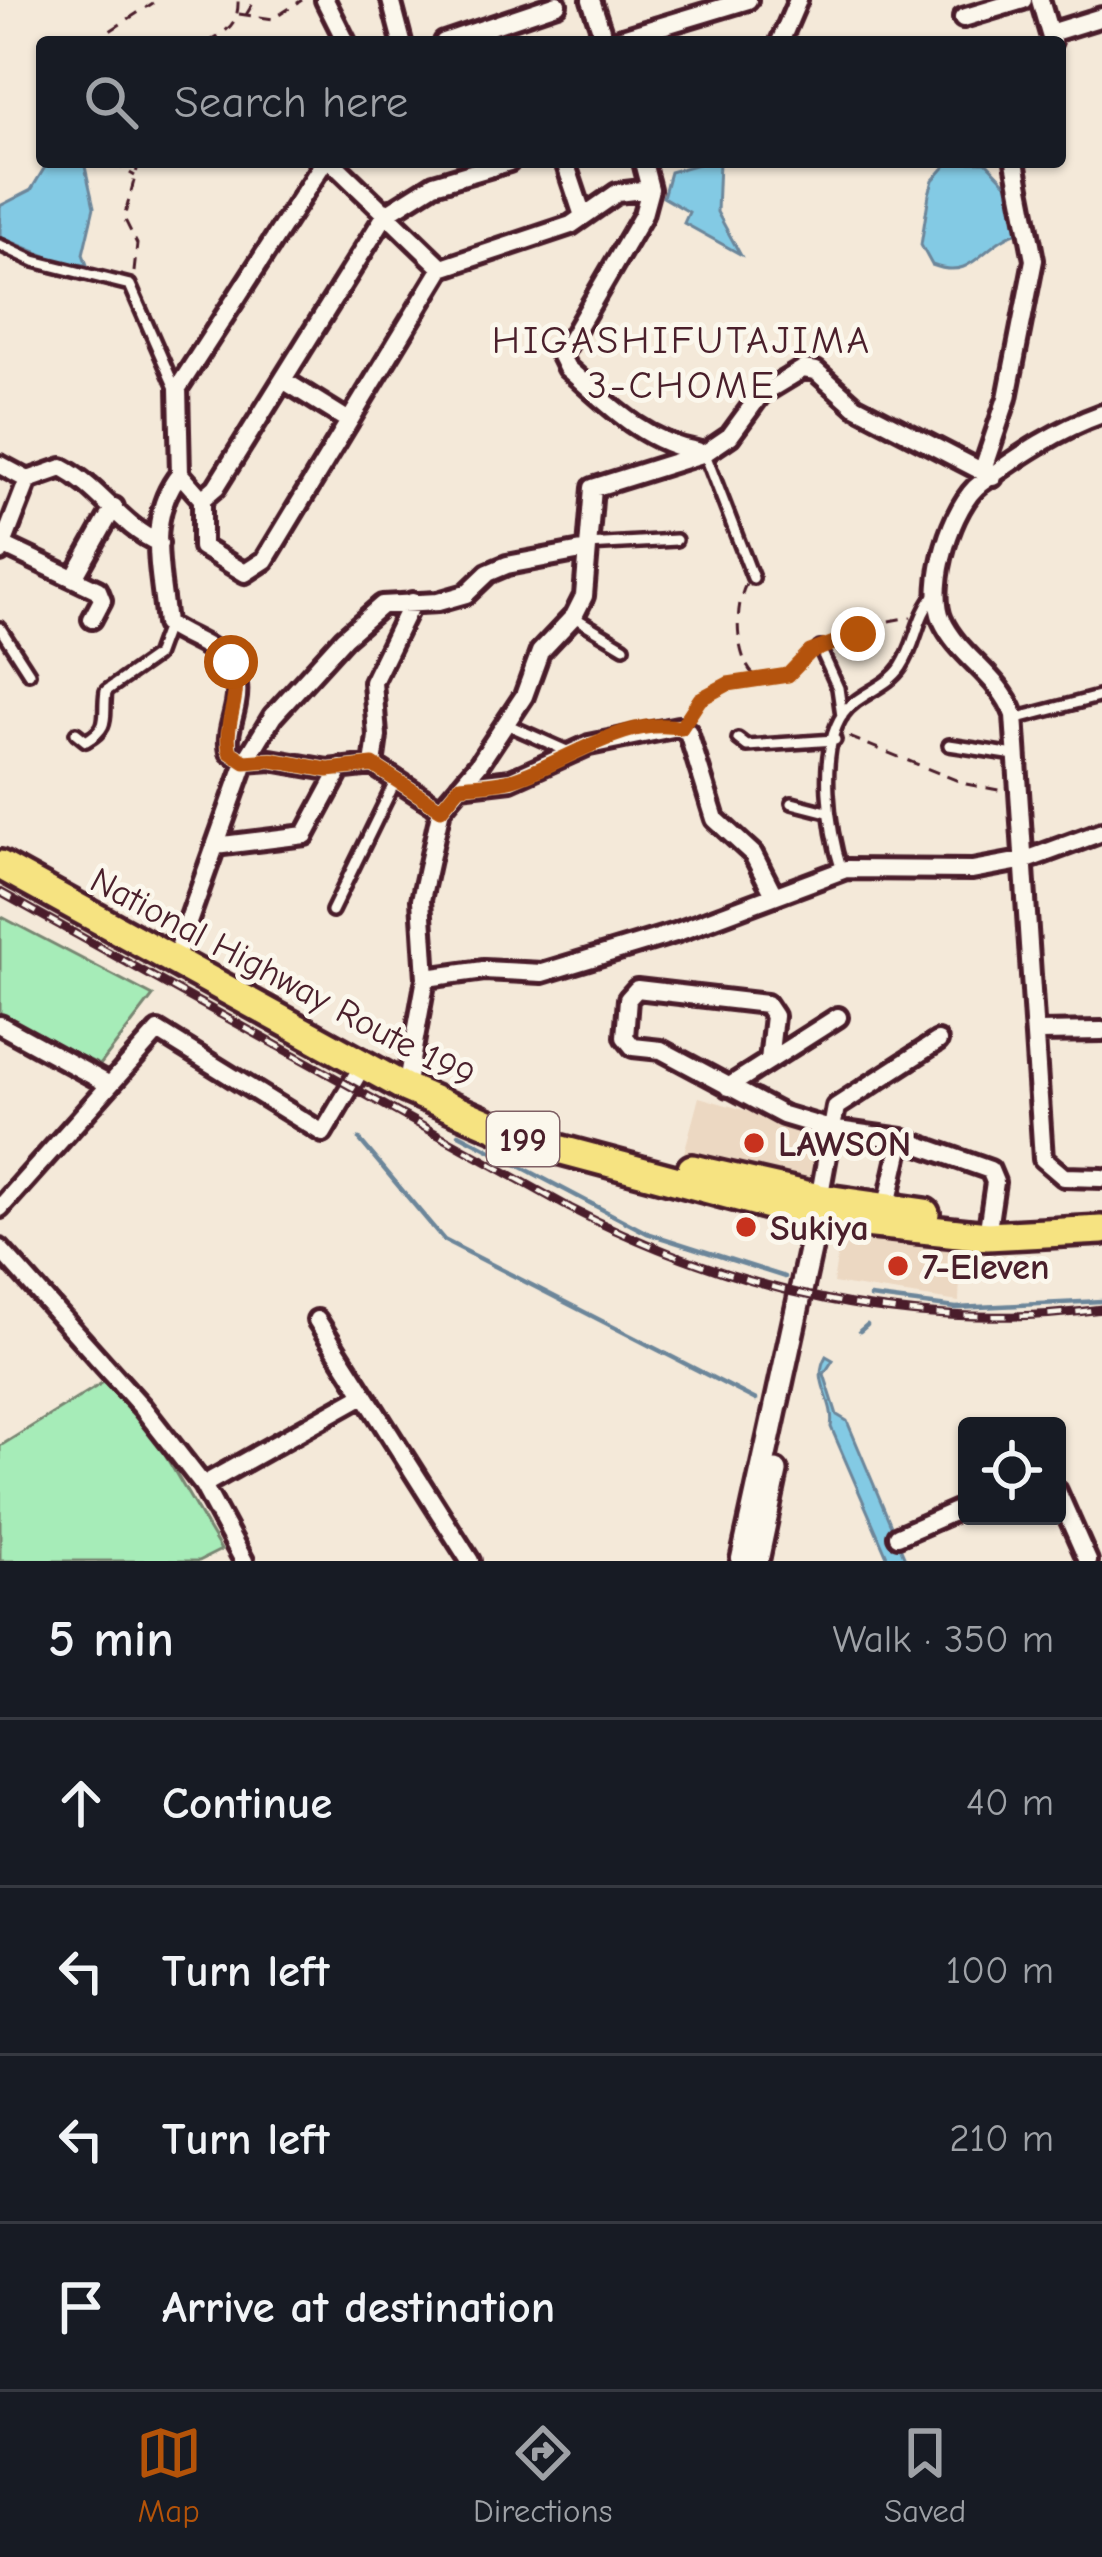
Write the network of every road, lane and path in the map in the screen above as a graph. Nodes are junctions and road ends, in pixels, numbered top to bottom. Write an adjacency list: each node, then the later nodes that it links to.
1 (238, 0): 13 (path)
2 (255, 0): 13 (path)
3 (302, 0): 13 (path)
4 (326, 0): 18 (street)
5 (391, 0): 19 (street)
6 (591, 0): 21 (street)
7 (748, 0): 22 (street)
8 (798, 0): 23 (street)
9 (1023, 0): 15 (street)
10 (1040, 0): 24 (street)
11 (153, 3): 16 (path)
12 (556, 4): 20 (street)
13 (242, 15): 17 (path)
14 (1102, 17): 25 (street)
15 (963, 18)
16 (102, 36)
17 (217, 36)
18 (343, 36)
19 (400, 36)
20 (467, 36)
21 (605, 36)
22 (627, 36)
23 (783, 36)
24 (1050, 36)
25 (1056, 36)
26 (122, 168): 34 (path)
27 (135, 168): 34 (path)
28 (324, 168): 42 (street)
29 (335, 168): 36 (street)
30 (489, 168): 36 (street)
31 (568, 168): 37 (street)
32 (645, 168): 35 (street)
33 (1016, 168): 48 (street)
34 (135, 176): 40 (path)
35 (650, 189): 37 (street); 45 (street)
36 (386, 214): 39 (street); 41 (street)
37 (583, 216): 39 (street)
38 (0, 245): 40 (lane)
39 (442, 268): 44 (street)
40 (130, 285): 42 (lane)
41 (283, 380): 44 (street); 50 (street)
42 (178, 395): 47 (street)
43 (1102, 414): 48 (street)
44 (349, 421): 50 (street)
45 (705, 453): 48 (street); 54 (street); 57 (lane)
46 (0, 465): 49 (street)
47 (181, 474): 50 (street); 53 (street)
48 (988, 474): 58 (street)
49 (28, 480): 51 (street); 55 (street)
50 (202, 499)
51 (114, 506): 53 (street); 56 (street)
52 (676, 540): 54 (lane)
53 (159, 543): 63 (street)
54 (587, 547): 59 (street); 61 (street)
55 (1, 549): 56 (street)
56 (74, 578): 62 (street)
57 (753, 578): 68 (path)
58 (937, 592): 60 (lane); 71 (street)
59 (412, 602): 80 (street); 81 (street)
60 (919, 614): 66 (path); 70 (lane)
61 (574, 616): 65 (lane); 72 (street)
62 (92, 619)
63 (168, 625): 74 (lane); 80 (street)
64 (0, 628): 67 (lane)
65 (624, 647)
66 (820, 648): 68 (path); 70 (lane)
67 (29, 673)
68 (757, 677): 73 (path)
69 (1102, 696): 71 (lane)
70 (842, 718): 75 (lane)
71 (1014, 719): 79 (street)
72 (506, 724): 78 (lane); 84 (street)
73 (681, 728): 78 (street); 95 (street)
74 (76, 733)
75 (835, 736): 76 (lane); 85 (path); 88 (lane)
76 (738, 739)
77 (950, 745): 79 (lane)
78 (575, 753): 84 (street)
79 (1017, 755): 92 (street)
80 (245, 762): 82 (street); 90 (street)
81 (373, 765): 82 (street); 83 (street)
82 (341, 768): 90 (street)
83 (395, 782): 87 (street); 96 (lane)
84 (460, 786): 87 (street)
85 (1011, 792)
86 (792, 803): 88 (lane)
87 (441, 809): 98 (street)
88 (826, 812): 94 (lane)
89 (1102, 832): 92 (street)
90 (215, 846): 97 (street)
91 (0, 848): 97 (highway, National Highway Route 199 / 199)
92 (1026, 860): 94 (street); 102 (street)
93 (0, 865): 97 (highway, National Highway Route 199 / 199)
94 (842, 871): 95 (street)
95 (773, 893): 98 (street)
96 (332, 911)
97 (176, 956): 105 (highway, National Highway Route 199 / 199); 106 (highway, National Highway Route 199 / 199)
98 (426, 978): 106 (street)
99 (838, 1017): 104 (street)
100 (0, 1024): 107 (street)
101 (1102, 1031): 102 (street)
102 (1039, 1032): 111 (street)
103 (938, 1041): 109 (street)
104 (769, 1061): 108 (street); 108 (street)
105 (363, 1065): 106 (highway, National Highway Route 199 / 199); 107 (street)
106 (408, 1080): 113 (highway, National Highway Route 199 / 199)
107 (108, 1084): 112 (street)
108 (728, 1087): 109 (street)
109 (830, 1129): 110 (street); 113 (street)
110 (902, 1139): 115 (street); 116 (street)
111 (1102, 1178)
112 (0, 1208)
113 (818, 1208): 115 (highway, National Highway Route 199 / 199); 119 (street)
114 (1102, 1212): 116 (highway, National Highway Route 199 / 199)
115 (884, 1217): 116 (highway, National Highway Route 199 / 199)
116 (988, 1227): 117 (highway, National Highway Route 199 / 199)
117 (1102, 1230)
118 (0, 1249): 122 (street)
119 (806, 1288): 128 (street); 129 (street)
120 (317, 1320): 121 (street)
121 (364, 1395): 122 (street); 127 (street)
122 (203, 1485): 126 (street)
123 (958, 1510): 125 (street)
124 (1066, 1511): 130 (street)
125 (898, 1536)
126 (244, 1561)
127 (470, 1561)
128 (742, 1561)
129 (758, 1561)
130 (1088, 1561)

